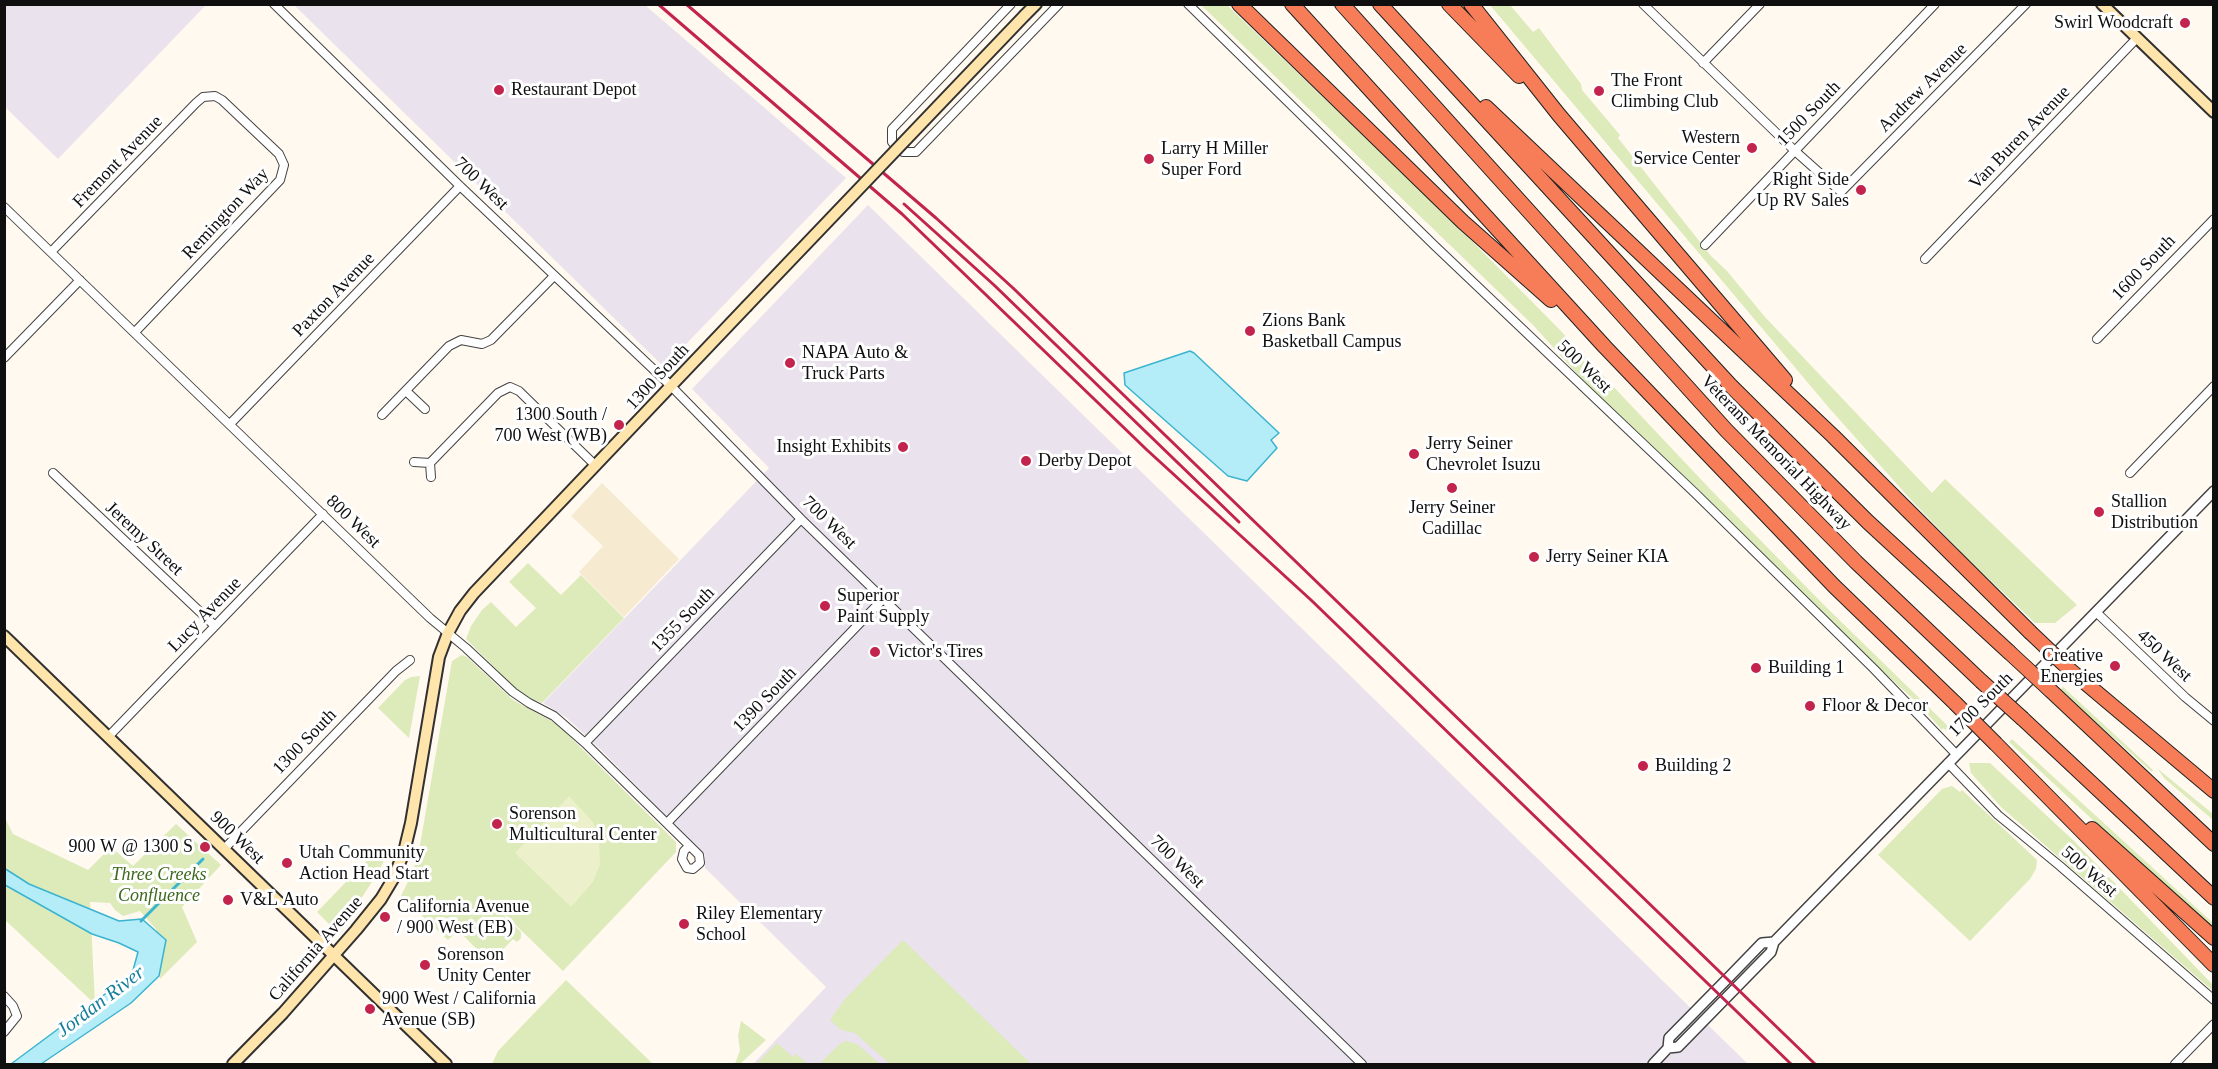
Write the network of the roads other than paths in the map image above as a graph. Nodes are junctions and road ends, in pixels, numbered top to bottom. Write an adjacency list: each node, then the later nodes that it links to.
1 (274, 4): 23 (street, 700 West)
2 (1011, 4): 4 (street)
3 (1036, 4): 35 (main road, 1300 South, bridge)
4 (1059, 4)
5 (1188, 4): 61 (street, 500 West)
6 (1239, 4): 33 (highway)
7 (1292, 4): 33 (highway)
8 (1342, 4): 68 (highway, Veterans Memorial Highway, bridge)
9 (1449, 4): 21 (highway)
10 (1471, 4): 21 (highway)
11 (1643, 4): 18 (street)
12 (1760, 4): 18 (street)
13 (1935, 4): 22 (street, 1500 South)
14 (2026, 4): 22 (street, Andrew Avenue)
15 (2102, 4): 17 (main road)
16 (1385, 10): 41 (highway); 65 (highway, Veterans Memorial Highway, bridge)
17 (2137, 38): 20 (main road); 28 (street, Van Buren Avenue)
18 (1703, 63): 22 (street)
19 (207, 96): 27 (street, Fremont Avenue); 31 (street, Remington Way)
20 (2214, 112)
21 (1559, 115): 41 (highway)
22 (1795, 151): 26 (street, 1500 South)
23 (460, 186): 29 (street, 700 West); 40 (street, Paxton Avenue)
24 (4, 207): 27 (street, 800 West)
25 (2214, 219): 32 (street, 1600 South)
26 (1705, 245)
27 (51, 252): 30 (street, 800 West)
28 (1925, 259)
29 (554, 276): 35 (street, 700 West); 37 (street)
30 (80, 280): 31 (street, 800 West); 34 (street)
31 (135, 332): 40 (street, 800 West)
32 (2097, 339)
33 (1605, 347): 60 (highway, bridge)
34 (4, 358)
35 (671, 386): 44 (main road, 1300 South); 50 (street, 700 West)
36 (2214, 386): 46 (street)
37 (406, 391): 38 (street); 39 (street)
38 (425, 409)
39 (382, 415)
40 (230, 424): 49 (street, 800 West)
41 (1833, 436): 63 (highway, bridge)
42 (414, 462): 43 (street)
43 (430, 463): 44 (street); 47 (street)
44 (596, 466): 54 (main road, 1300 South)
45 (53, 473): 53 (street, Jeremy Street)
46 (2130, 473)
47 (431, 477)
48 (2214, 492): 52 (street, 1700 South)
49 (323, 514): 53 (street, Lucy Avenue); 54 (street, 800 West)
50 (801, 519): 51 (street, 700 West); 59 (street, 1355 South)
51 (884, 598): 64 (street, 1390 South); 78 (street, 700 West)
52 (2096, 612): 57 (street, 450 West); 61 (street, 1700 South)
53 (215, 627): 58 (street, Lucy Avenue)
54 (448, 633): 59 (street, 800 West); 70 (main road, California Avenue)
55 (4, 636): 58 (main road, 900 West)
56 (410, 660): 67 (street, 1300 South)
57 (2214, 721)
58 (109, 736): 67 (main road, 900 West)
59 (585, 743): 64 (street, 800 West)
60 (1996, 744): 69 (highway); 71 (highway)
61 (1956, 754): 62 (street, 1700 South)
62 (1948, 763): 73 (street, 500 West); 79 (street, 1700 South)
63 (2214, 791)
64 (667, 823): 66 (street, 800 West)
65 (2214, 844)
66 (690, 846)
67 (225, 848): 70 (main road, 900 West)
68 (2214, 898)
69 (2214, 938)
70 (334, 955): 76 (main road, California Avenue); 77 (main road, 900 West)
71 (2214, 965)
72 (4, 996): 75 (street)
73 (2214, 1000)
74 (2214, 1024): 80 (street)
75 (4, 1032)
76 (233, 1065)
77 (446, 1065)
78 (1362, 1065)
79 (1653, 1065)
80 (2175, 1065)

